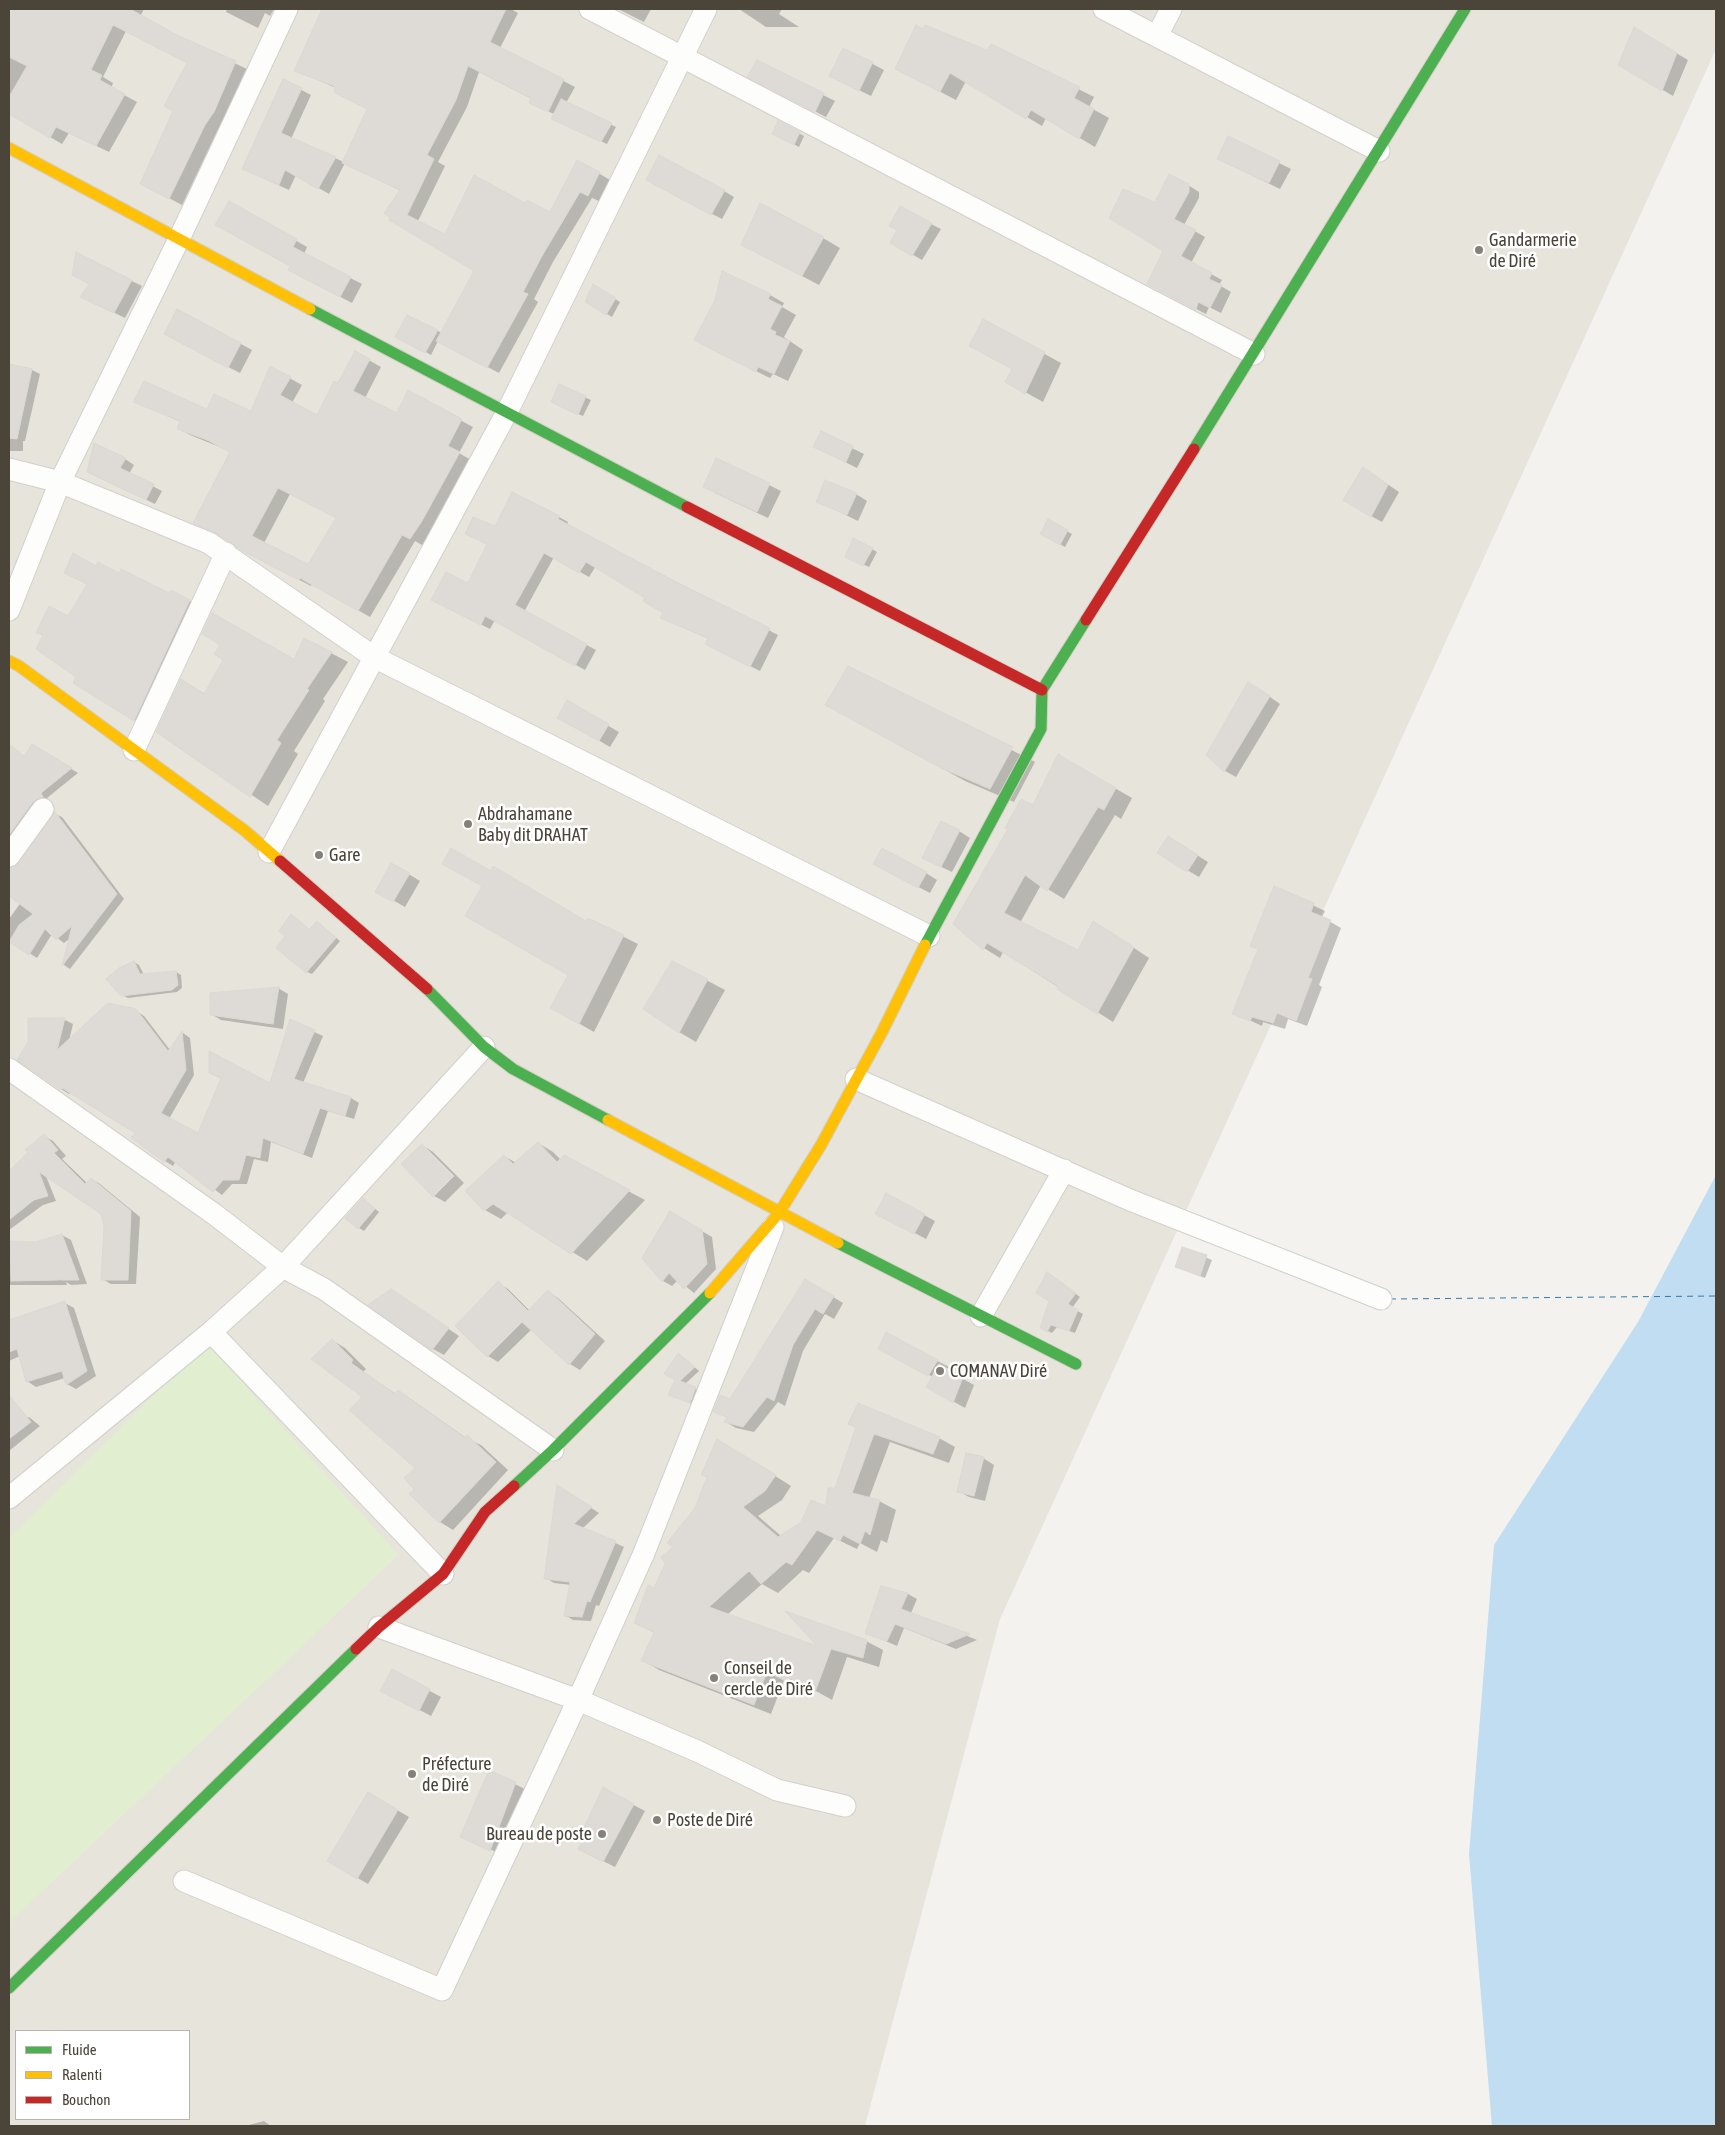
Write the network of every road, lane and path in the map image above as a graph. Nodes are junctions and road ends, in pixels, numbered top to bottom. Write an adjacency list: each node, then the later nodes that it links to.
1 (287, 9): 11 (street)
2 (590, 9): 8 (street)
3 (706, 9): 8 (street)
4 (1104, 9): 7 (street)
5 (1171, 9): 7 (street)
6 (1465, 9): 10 (street)
7 (1157, 36): 10 (street)
8 (683, 56): 12 (street); 13 (street)
9 (9, 148): 11 (street)
10 (1378, 151): 12 (street)
11 (179, 239): 13 (street); 15 (street)
12 (1254, 354): 20 (street)
13 (506, 414): 18 (street); 20 (street)
14 (9, 469): 15 (street)
15 (60, 482): 16 (street); 17 (street)
16 (226, 553): 18 (street); 21 (street)
17 (9, 610)
18 (374, 657): 23 (street); 25 (street)
19 (9, 661): 21 (street)
20 (1042, 690): 25 (street)
21 (134, 750): 23 (street)
22 (43, 809): 24 (street)
23 (269, 852): 26 (street)
24 (9, 856)
25 (929, 936): 28 (street)
26 (484, 1047): 30 (street); 31 (street)
27 (9, 1069): 31 (street)
28 (856, 1079): 29 (street); 30 (street)
29 (1064, 1170): 32 (street); 33 (street)
30 (779, 1213): 33 (street); 36 (street); 40 (street)
31 (284, 1267): 34 (street); 36 (street)
32 (1382, 1299)
33 (982, 1316): 35 (street)
34 (211, 1332): 37 (street); 38 (street)
35 (1076, 1364)
36 (554, 1450): 38 (street)
37 (9, 1498)
38 (443, 1574): 39 (street)
39 (379, 1627): 40 (street); 43 (street)
40 (578, 1700): 41 (street); 42 (street)
41 (845, 1806)
42 (184, 1881)
43 (9, 1988)

